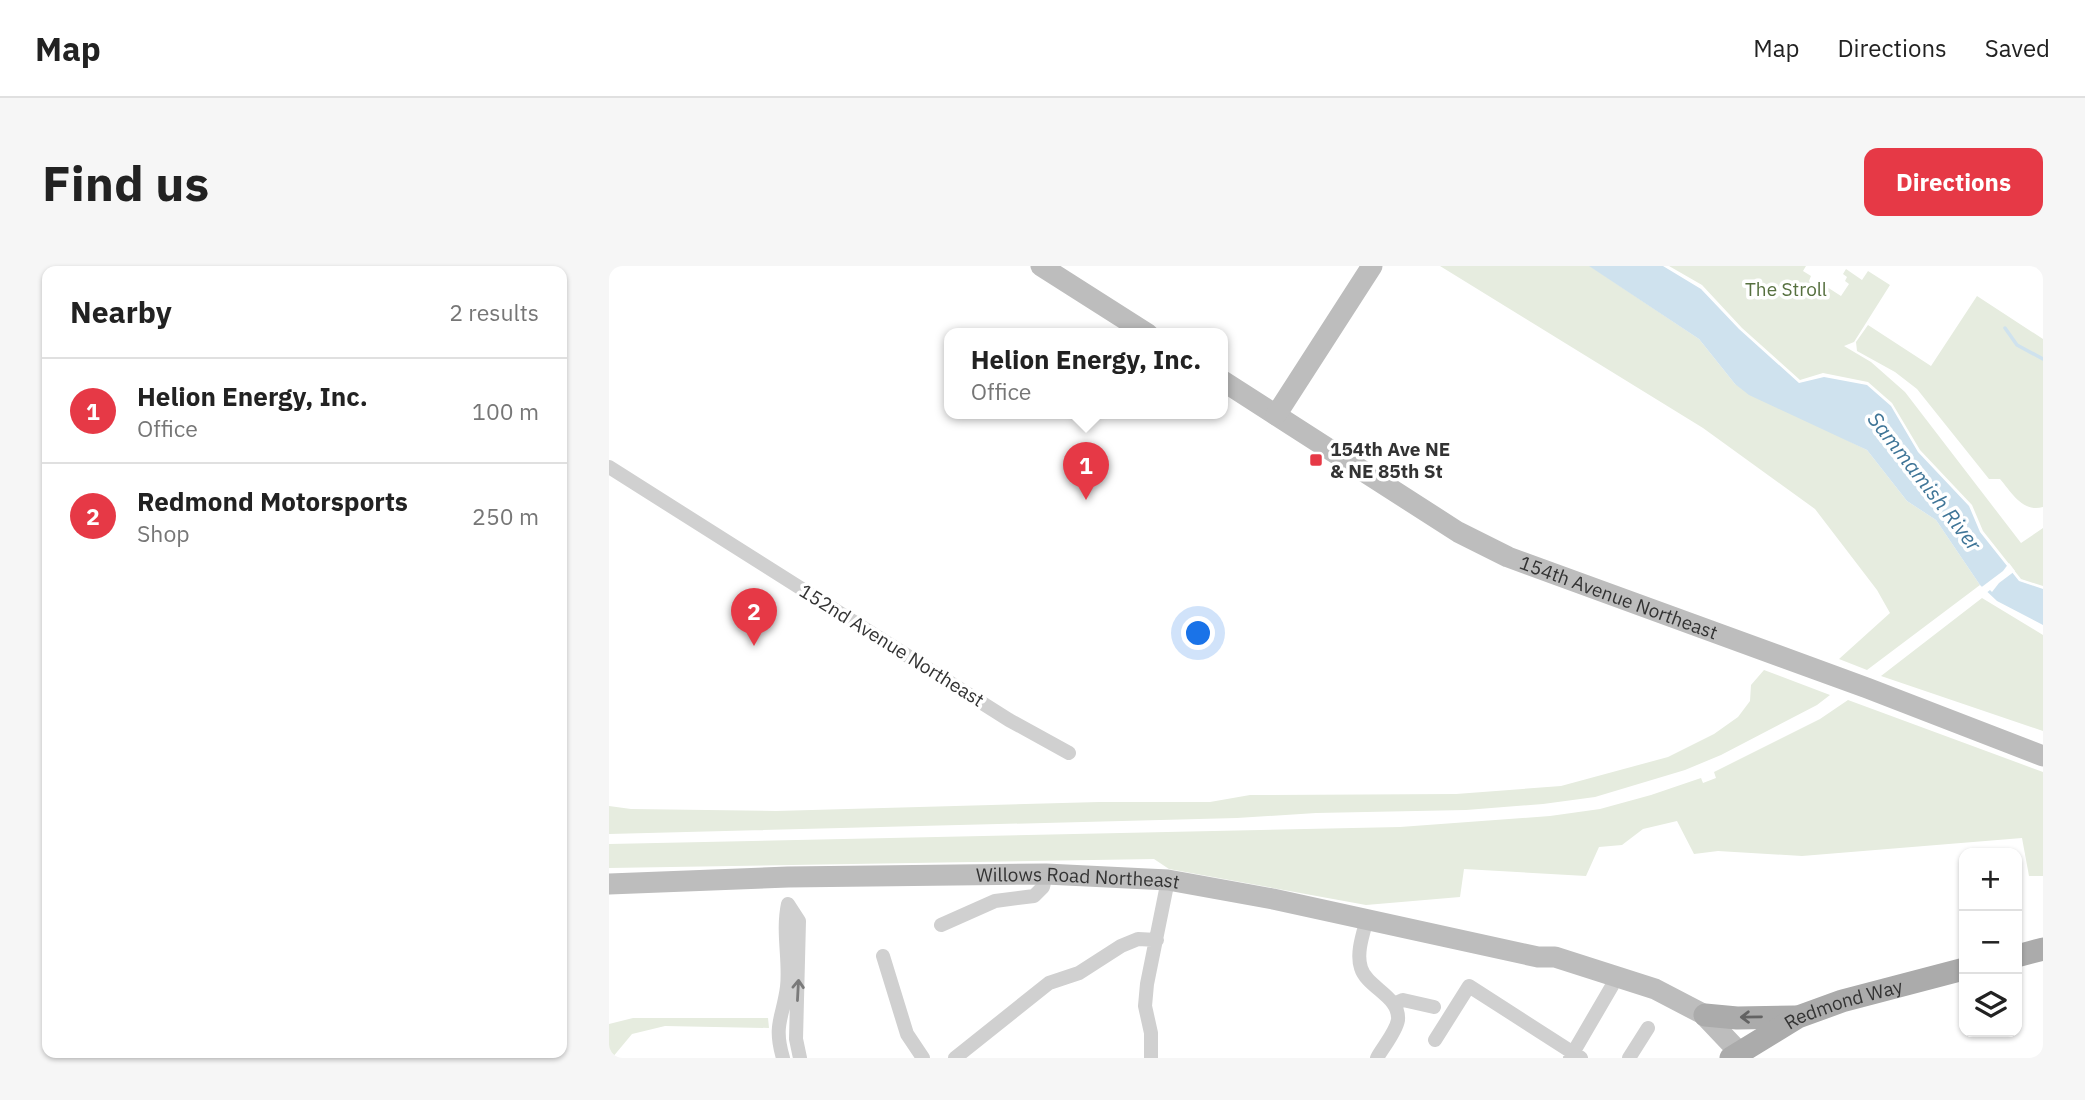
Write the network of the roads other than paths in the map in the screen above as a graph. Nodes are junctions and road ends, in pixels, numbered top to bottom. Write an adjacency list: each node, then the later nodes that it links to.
1 (1041, 266): 3 (street)
2 (1372, 266): 5 (street)
3 (1139, 328)
4 (1228, 384): 5 (street, 154th Avenue Northeast)
5 (1276, 415): 8 (street, 154th Avenue Northeast)
6 (609, 467): 7 (street, 152nd Avenue Northeast)
7 (1069, 753)
8 (2043, 756)
9 (1046, 874): 10 (street, Willows Road Northeast); 11 (street, Willows Road Northeast); 15 (street)
10 (788, 877): 12 (street, Willows Road Northeast); 13 (street)
11 (1168, 880): 14 (street, Willows Road Northeast); 16 (street)
12 (609, 884)
13 (788, 904): 32 (street); 33 (street, one-way to 13)
14 (1367, 919): 20 (street, Willows Road Northeast); 24 (street)
15 (941, 925)
16 (1157, 940): 35 (street); 36 (street)
17 (2043, 948): 18 (main road)
18 (2022, 954)
19 (883, 956): 34 (street)
20 (1538, 957): 22 (street, Willows Road Northeast); 23 (street, Willows Road Northeast)
21 (1959, 970): 27 (main road, Redmond Way)
22 (1612, 986): 23 (street, Willows Road Northeast); 31 (street)
23 (1675, 1000): 26 (street, Willows Road Northeast)
24 (1394, 1004): 25 (street); 37 (street)
25 (1434, 1007)
26 (1705, 1015): 27 (main road, one-way to 26); 30 (street, Willows Road Northeast)
27 (1798, 1017): 30 (main road, Redmond Way)
28 (1648, 1028): 38 (street)
29 (1434, 1040): 31 (street)
30 (1735, 1055)
31 (1575, 1056)
32 (783, 1058)
33 (800, 1058)
34 (923, 1058)
35 (955, 1058)
36 (1151, 1058)
37 (1377, 1058)
38 (1629, 1058)

